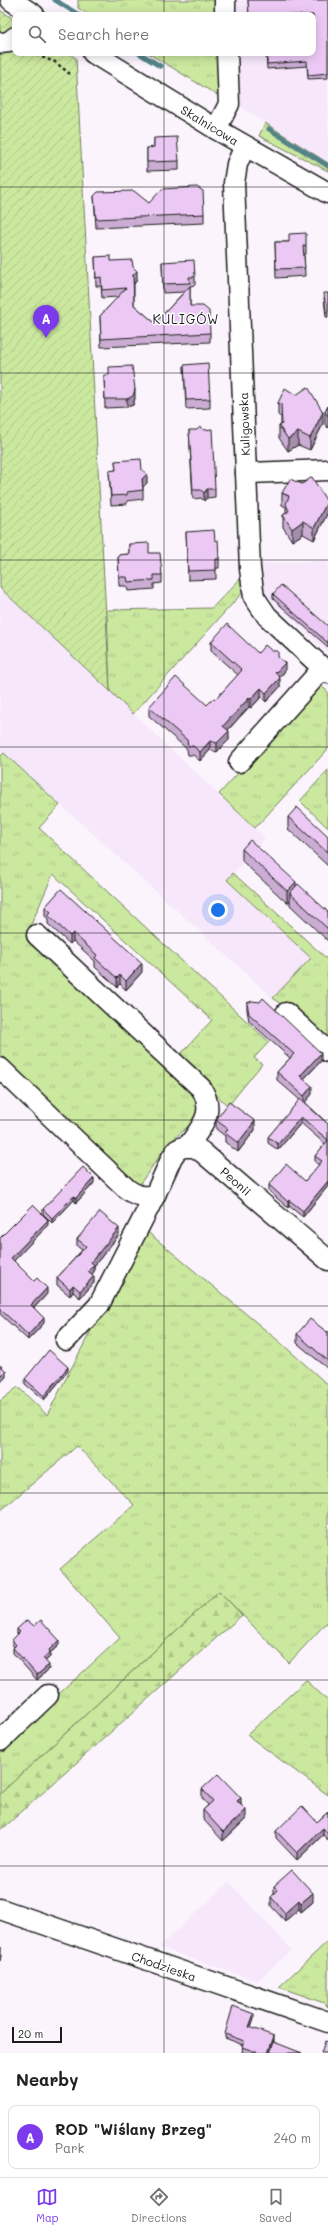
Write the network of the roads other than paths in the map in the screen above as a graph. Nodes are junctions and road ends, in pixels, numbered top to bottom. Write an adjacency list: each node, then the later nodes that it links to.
1 (12, 0): 3 (street)
2 (225, 0): 4 (street)
3 (29, 12)
4 (225, 12)
5 (12, 40): 6 (street)
6 (0, 43)
7 (98, 56): 9 (street, Skalnicowa)
8 (227, 56): 9 (street)
9 (216, 129): 10 (street, Skalnicowa)
10 (245, 146): 11 (street, Skalnicowa); 13 (street, Kuligowska)
11 (328, 193)
12 (328, 470): 13 (street)
13 (246, 473): 14 (street, Kuligowska)
14 (325, 670): 15 (street)
15 (238, 762)
16 (37, 935): 20 (street)
17 (286, 1013): 18 (street)
18 (328, 1052)
19 (0, 1068): 21 (street)
20 (188, 1146): 21 (street); 22 (street, Peonii)
21 (155, 1195): 23 (street)
22 (328, 1260)
23 (66, 1340)
24 (48, 1695): 25 (street)
25 (0, 1741)
26 (0, 1909): 27 (street, Chodzieska)
27 (328, 2022)

